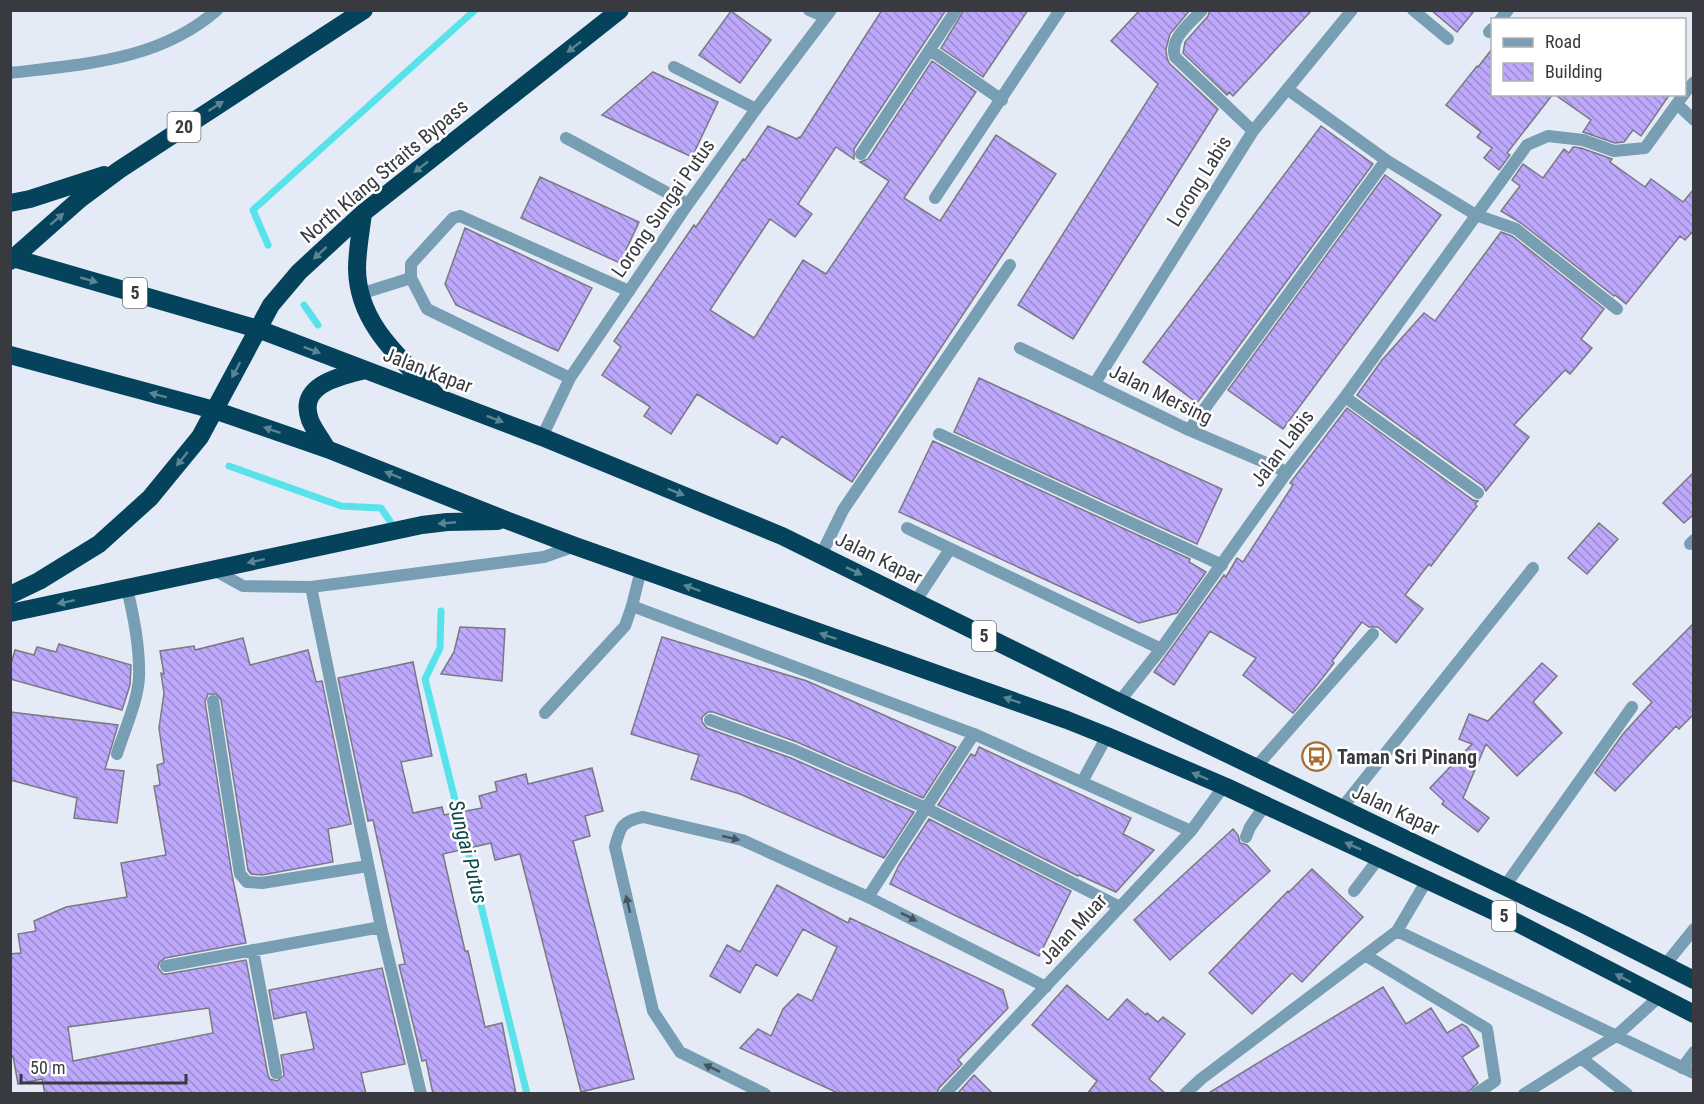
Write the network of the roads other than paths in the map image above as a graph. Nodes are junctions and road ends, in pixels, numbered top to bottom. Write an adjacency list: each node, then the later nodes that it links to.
1 (217, 10): 14 (street)
2 (364, 10): 24 (highway, 20, one-way to 2)
3 (620, 10): 28 (highway, North Klang Straits Bypass, one-way to 28)
4 (809, 10): 10 (street)
5 (956, 10): 12 (street)
6 (1060, 10): 17 (street)
7 (1202, 10): 20 (street)
8 (1352, 10): 15 (street, Lorong Labis)
9 (1413, 10): 11 (street)
10 (828, 14): 18 (street, Lorong Sungai Putus)
11 (1448, 39)
12 (930, 50): 17 (street); 22 (street)
13 (674, 67): 18 (street)
14 (10, 73)
15 (1287, 89): 20 (street, Lorong Labis); 23 (street)
16 (1682, 98): 19 (street); 29 (street, Jalan Labis)
17 (1002, 100): 25 (street)
18 (756, 109): 27 (street, Lorong Sungai Putus)
19 (1694, 120)
20 (1253, 131): 41 (street, Lorong Labis)
21 (566, 138): 27 (street)
22 (861, 154)
23 (1386, 160): 29 (street); 45 (street)
24 (119, 170): 26 (highway); 30 (highway, 20, one-way to 24)
25 (935, 198)
26 (10, 202)
27 (688, 204): 33 (street, Lorong Sungai Putus)
28 (363, 213): 34 (highway); 36 (highway, North Klang Straits Bypass, one-way to 36)
29 (1476, 215): 35 (street); 42 (street, Jalan Labis)
30 (11, 258): 36 (highway, Jalan Kapar / 5, one-way to 36)
31 (1010, 265): 55 (street)
32 (411, 278): 33 (street); 34 (street); 40 (street)
33 (629, 291): 40 (street, Lorong Sungai Putus)
34 (360, 294): 43 (highway)
35 (1617, 309)
36 (258, 329): 39 (highway, Jalan Kapar / 5, one-way to 39); 44 (highway, North Klang Straits Bypass, one-way to 44)
37 (1020, 348): 41 (street, Jalan Mersing)
38 (10, 355): 44 (highway, 5, one-way to 38)
39 (365, 370): 43 (highway, Jalan Kapar / 5); 48 (highway)
40 (570, 378): 47 (street, Lorong Sungai Putus)
41 (1095, 383): 45 (street, Jalan Mersing)
42 (1345, 397): 49 (street, Jalan Labis); 50 (street)
43 (440, 399): 47 (highway, Jalan Kapar / 5, one-way to 47)
44 (214, 410): 48 (highway, 5, one-way to 44); 62 (highway, North Klang Straits Bypass, one-way to 62)
45 (1189, 430): 49 (street, Jalan Mersing)
46 (939, 435): 56 (street)
47 (542, 437): 55 (highway, Jalan Kapar / 5, one-way to 55)
48 (327, 449): 51 (highway, 5, one-way to 48)
49 (1287, 472): 56 (street, Jalan Labis)
50 (1478, 493)
51 (506, 520): 53 (highway, 5); 58 (highway, one-way to 58)
52 (907, 528): 54 (street)
53 (575, 546): 59 (highway, 5); 60 (street)
54 (950, 549): 63 (street); 67 (street)
55 (821, 555): 63 (highway, Jalan Kapar / 5, one-way to 63)
56 (1222, 565): 67 (street, Jalan Labis)
57 (1533, 568): 81 (street)
58 (214, 570): 60 (street); 61 (highway)
59 (641, 570): 64 (street); 74 (highway, 5, one-way to 59)
60 (311, 587): 85 (street)
61 (127, 589): 65 (highway, one-way to 65); 75 (street)
62 (10, 595)
63 (915, 602): 69 (highway, Jalan Kapar / 5)
64 (632, 606): 71 (street); 73 (street)
65 (10, 613)
66 (1373, 634): 76 (street)
67 (1161, 649): 69 (street, Jalan Labis)
68 (213, 701): 85 (street)
69 (1119, 702): 76 (highway, Jalan Kapar / 5)
70 (1632, 707): 87 (street)
71 (545, 713)
72 (710, 720): 80 (street)
73 (974, 734): 77 (street); 80 (street)
74 (1107, 736): 77 (street); 78 (highway, 5, one-way to 74)
75 (117, 754)
76 (1255, 768): 81 (highway, Jalan Kapar / 5)
77 (1082, 782): 82 (street)
78 (1224, 786): 79 (highway, 5); 82 (street, Jalan Muar)
79 (1265, 805): 83 (street); 84 (highway, 5, one-way to 79)
80 (926, 808): 89 (street); 90 (street)
81 (1341, 809): 87 (highway, Jalan Kapar / 5)
82 (1191, 831): 90 (street, Jalan Muar)
83 (1246, 837)
84 (1379, 858): 86 (highway, 5); 88 (street)
85 (368, 866): 91 (street)
86 (1427, 880): 93 (street); 100 (highway, 5, one-way to 86)
87 (1505, 886): 96 (highway, Jalan Kapar / 5)
88 (1354, 891)
89 (868, 897): 99 (street, one-way to 99); 108 (street, one-way to 89)
90 (1120, 907): 99 (street, Jalan Muar)
91 (381, 927): 94 (street); 107 (street)
92 (1694, 929): 96 (street)
93 (1397, 931): 95 (street); 102 (street)
94 (253, 950): 97 (street); 106 (street)
95 (1365, 955): 110 (street); 111 (street)
96 (1665, 965): 98 (highway, Jalan Kapar / 5)
97 (166, 966)
98 (1694, 980)
99 (1046, 987): 109 (street, Jalan Muar)
100 (1659, 997): 101 (highway, 5); 102 (street)
101 (1694, 1014)
102 (1616, 1036): 104 (street); 105 (street)
103 (1694, 1052): 105 (street)
104 (1581, 1058): 112 (street); 113 (street)
105 (1688, 1070)
106 (276, 1073)
107 (421, 1094)
108 (765, 1094)
109 (945, 1094)
110 (1185, 1094)
111 (1476, 1094)
112 (1524, 1094)
113 (1627, 1094)

